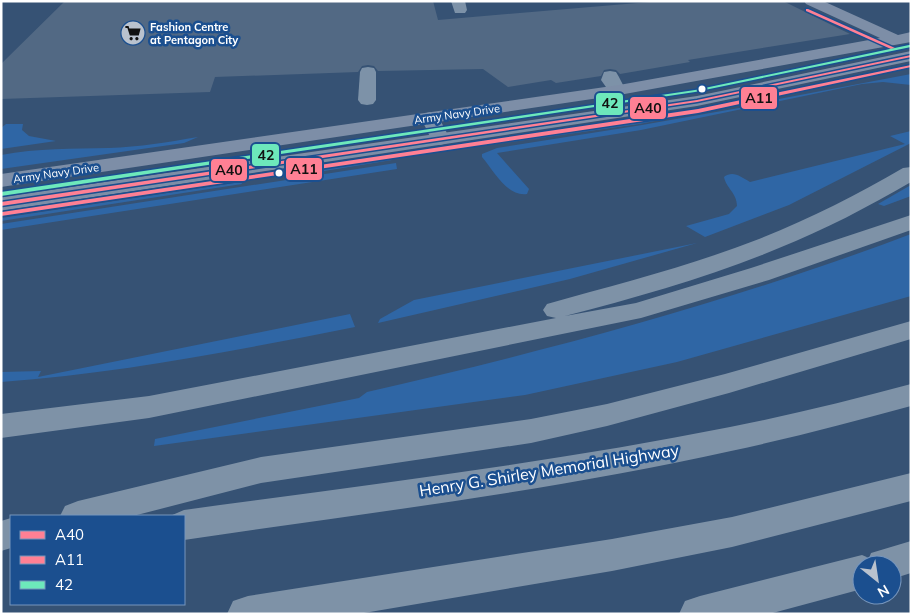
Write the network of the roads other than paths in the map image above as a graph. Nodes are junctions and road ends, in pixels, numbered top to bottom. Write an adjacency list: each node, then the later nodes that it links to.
1 (811, 1): 3 (main road)
2 (842, 1): 3 (main road)
3 (907, 38): 6 (main road, Army Navy Drive)
4 (911, 56): 9 (main road, Army Navy Drive)
5 (368, 72): 7 (lane)
6 (614, 83): 8 (main road, Army Navy Drive); 9 (main road)
7 (367, 100)
8 (430, 118): 10 (lane); 12 (main road, Army Navy Drive)
9 (572, 121): 10 (main road, Army Navy Drive)
10 (440, 139): 13 (main road, Army Navy Drive)
11 (911, 173): 16 (highway)
12 (1, 181)
13 (1, 204)
14 (911, 222): 16 (highway)
15 (911, 330): 20 (highway)
16 (415, 353): 18 (highway)
17 (911, 395): 21 (highway, Henry G. Shirley Memorial Highway)
18 (1, 426)
19 (911, 487): 23 (highway)
20 (82, 515)
21 (185, 525)
22 (852, 575): 24 (highway)
23 (248, 614)
24 (700, 614)

